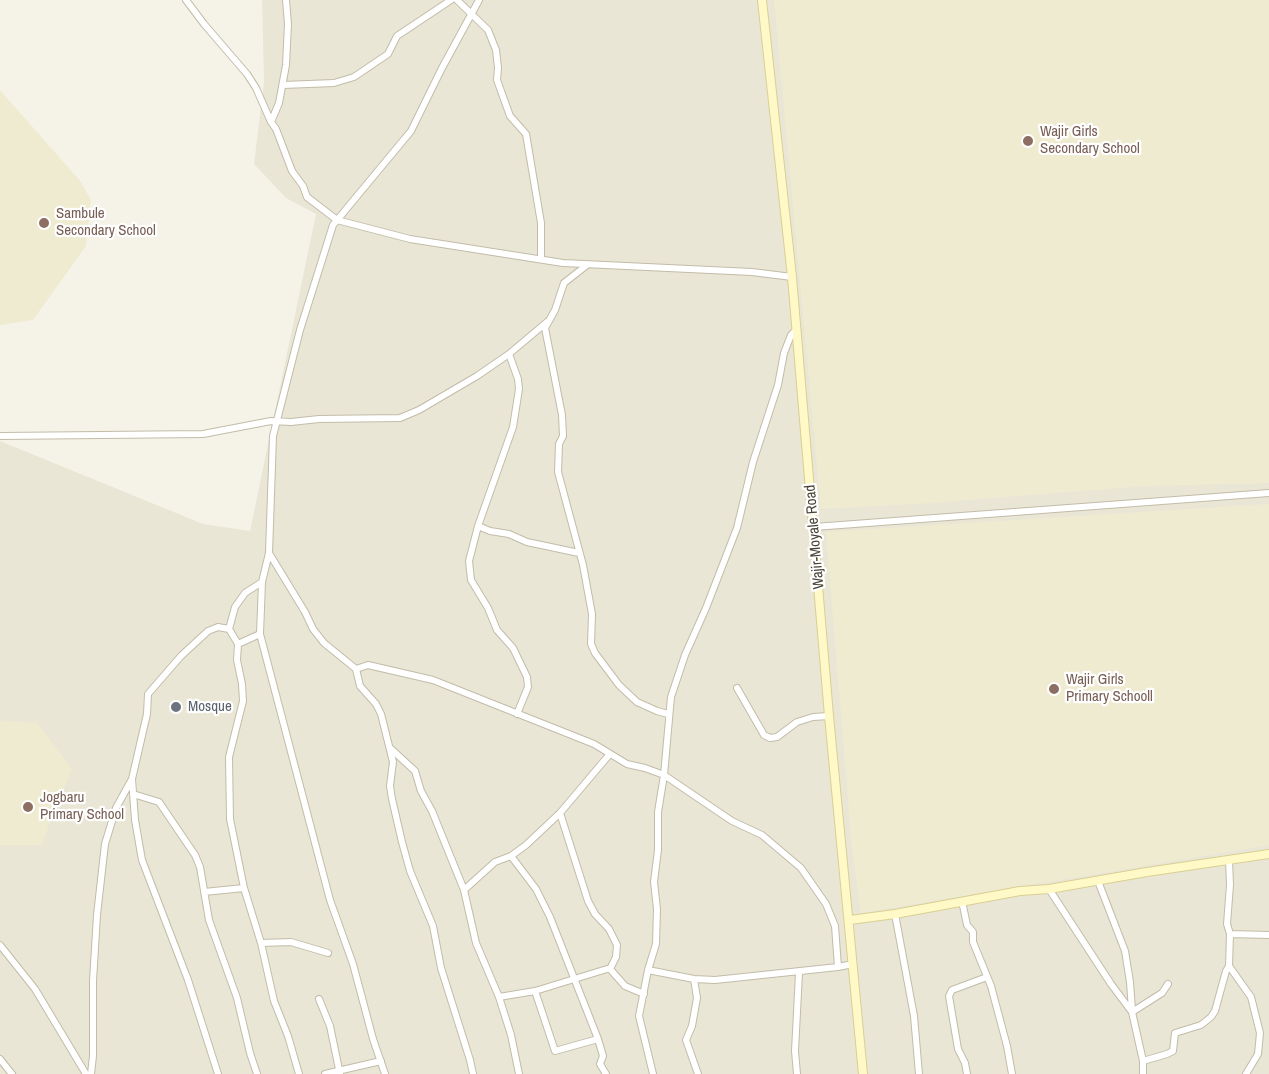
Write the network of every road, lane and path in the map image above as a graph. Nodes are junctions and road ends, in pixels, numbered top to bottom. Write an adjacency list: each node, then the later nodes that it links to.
1 (186, 0): 9 (street)
2 (286, 0): 8 (street)
3 (451, 0): 8 (street)
4 (457, 0): 7 (street)
5 (479, 0): 7 (street)
6 (762, 0): 13 (main road, Wajir-Moyale Road)
7 (472, 14): 10 (street); 11 (street)
8 (283, 85): 9 (street)
9 (271, 122): 10 (street)
10 (337, 220): 11 (street); 17 (street)
11 (541, 259): 12 (street)
12 (586, 265): 13 (street); 14 (street)
13 (792, 277): 15 (main road, Wajir-Moyale Road)
14 (546, 322): 16 (street); 23 (street)
15 (797, 329): 21 (main road, Wajir-Moyale Road); 31 (street)
16 (509, 354): 17 (street); 20 (street)
17 (278, 422): 18 (street); 22 (street)
18 (0, 436)
19 (1269, 493): 21 (street)
20 (478, 526): 23 (street); 30 (street)
21 (814, 527): 32 (main road, Wajir-Moyale Road)
22 (269, 553): 24 (street); 28 (street)
23 (579, 553): 31 (street)
24 (262, 582): 25 (street); 26 (street)
25 (229, 629): 27 (street); 36 (street)
26 (260, 634): 27 (street); 72 (street)
27 (238, 644): 43 (street)
28 (356, 669): 30 (street); 33 (street)
29 (736, 688): 32 (street)
30 (518, 714): 34 (street)
31 (668, 714): 35 (street)
32 (829, 716): 49 (main road, Wajir-Moyale Road)
33 (390, 748): 45 (street); 83 (street)
34 (609, 754): 35 (street); 38 (street)
35 (664, 776): 57 (street); 59 (street)
36 (132, 779): 37 (street); 77 (street)
37 (133, 794): 46 (street); 78 (street)
38 (560, 813): 40 (street); 58 (street)
39 (1269, 854): 41 (main road)
40 (511, 856): 45 (street); 62 (street)
41 (1229, 860): 42 (main road); 50 (street)
42 (1098, 881): 44 (main road); 69 (street)
43 (244, 888): 46 (street); 52 (street)
44 (1049, 889): 47 (main road); 69 (street)
45 (464, 890): 67 (street)
46 (204, 892): 79 (street)
47 (962, 901): 48 (main road); 61 (street)
48 (895, 914): 49 (main road); 90 (street)
49 (850, 920): 55 (main road, Wajir-Moyale Road)
50 (1230, 934): 51 (street); 56 (street)
51 (1269, 935)
52 (261, 943): 54 (street); 80 (street)
53 (0, 945): 76 (street)
54 (328, 953)
55 (853, 964): 57 (street); 89 (main road, Wajir-Moyale Road)
56 (1229, 966): 73 (street); 94 (street)
57 (838, 967): 60 (street)
58 (610, 969): 62 (street); 66 (street)
59 (648, 970): 63 (street); 66 (street)
60 (799, 973): 63 (street); 88 (street)
61 (987, 977): 91 (street); 92 (street)
62 (575, 979): 65 (street); 70 (street)
63 (694, 979): 87 (street)
64 (1168, 984): 69 (street)
65 (535, 991): 67 (street); 70 (street)
66 (644, 994): 86 (street)
67 (499, 998): 84 (street)
68 (319, 999): 74 (street)
69 (1132, 1012): 73 (street)
70 (598, 1039): 85 (street)
71 (0, 1059): 75 (street)
72 (381, 1060): 74 (street); 82 (street)
73 (1143, 1061): 93 (street)
74 (339, 1072): 81 (street)
75 (12, 1074)
76 (86, 1074)
77 (91, 1074)
78 (218, 1074)
79 (257, 1074)
80 (299, 1074)
81 (325, 1074)
82 (385, 1074)
83 (473, 1074)
84 (519, 1074)
85 (606, 1074)
86 (653, 1074)
87 (698, 1074)
88 (796, 1074)
89 (863, 1074)
90 (919, 1074)
91 (967, 1074)
92 (1012, 1074)
93 (1143, 1074)
94 (1246, 1074)

